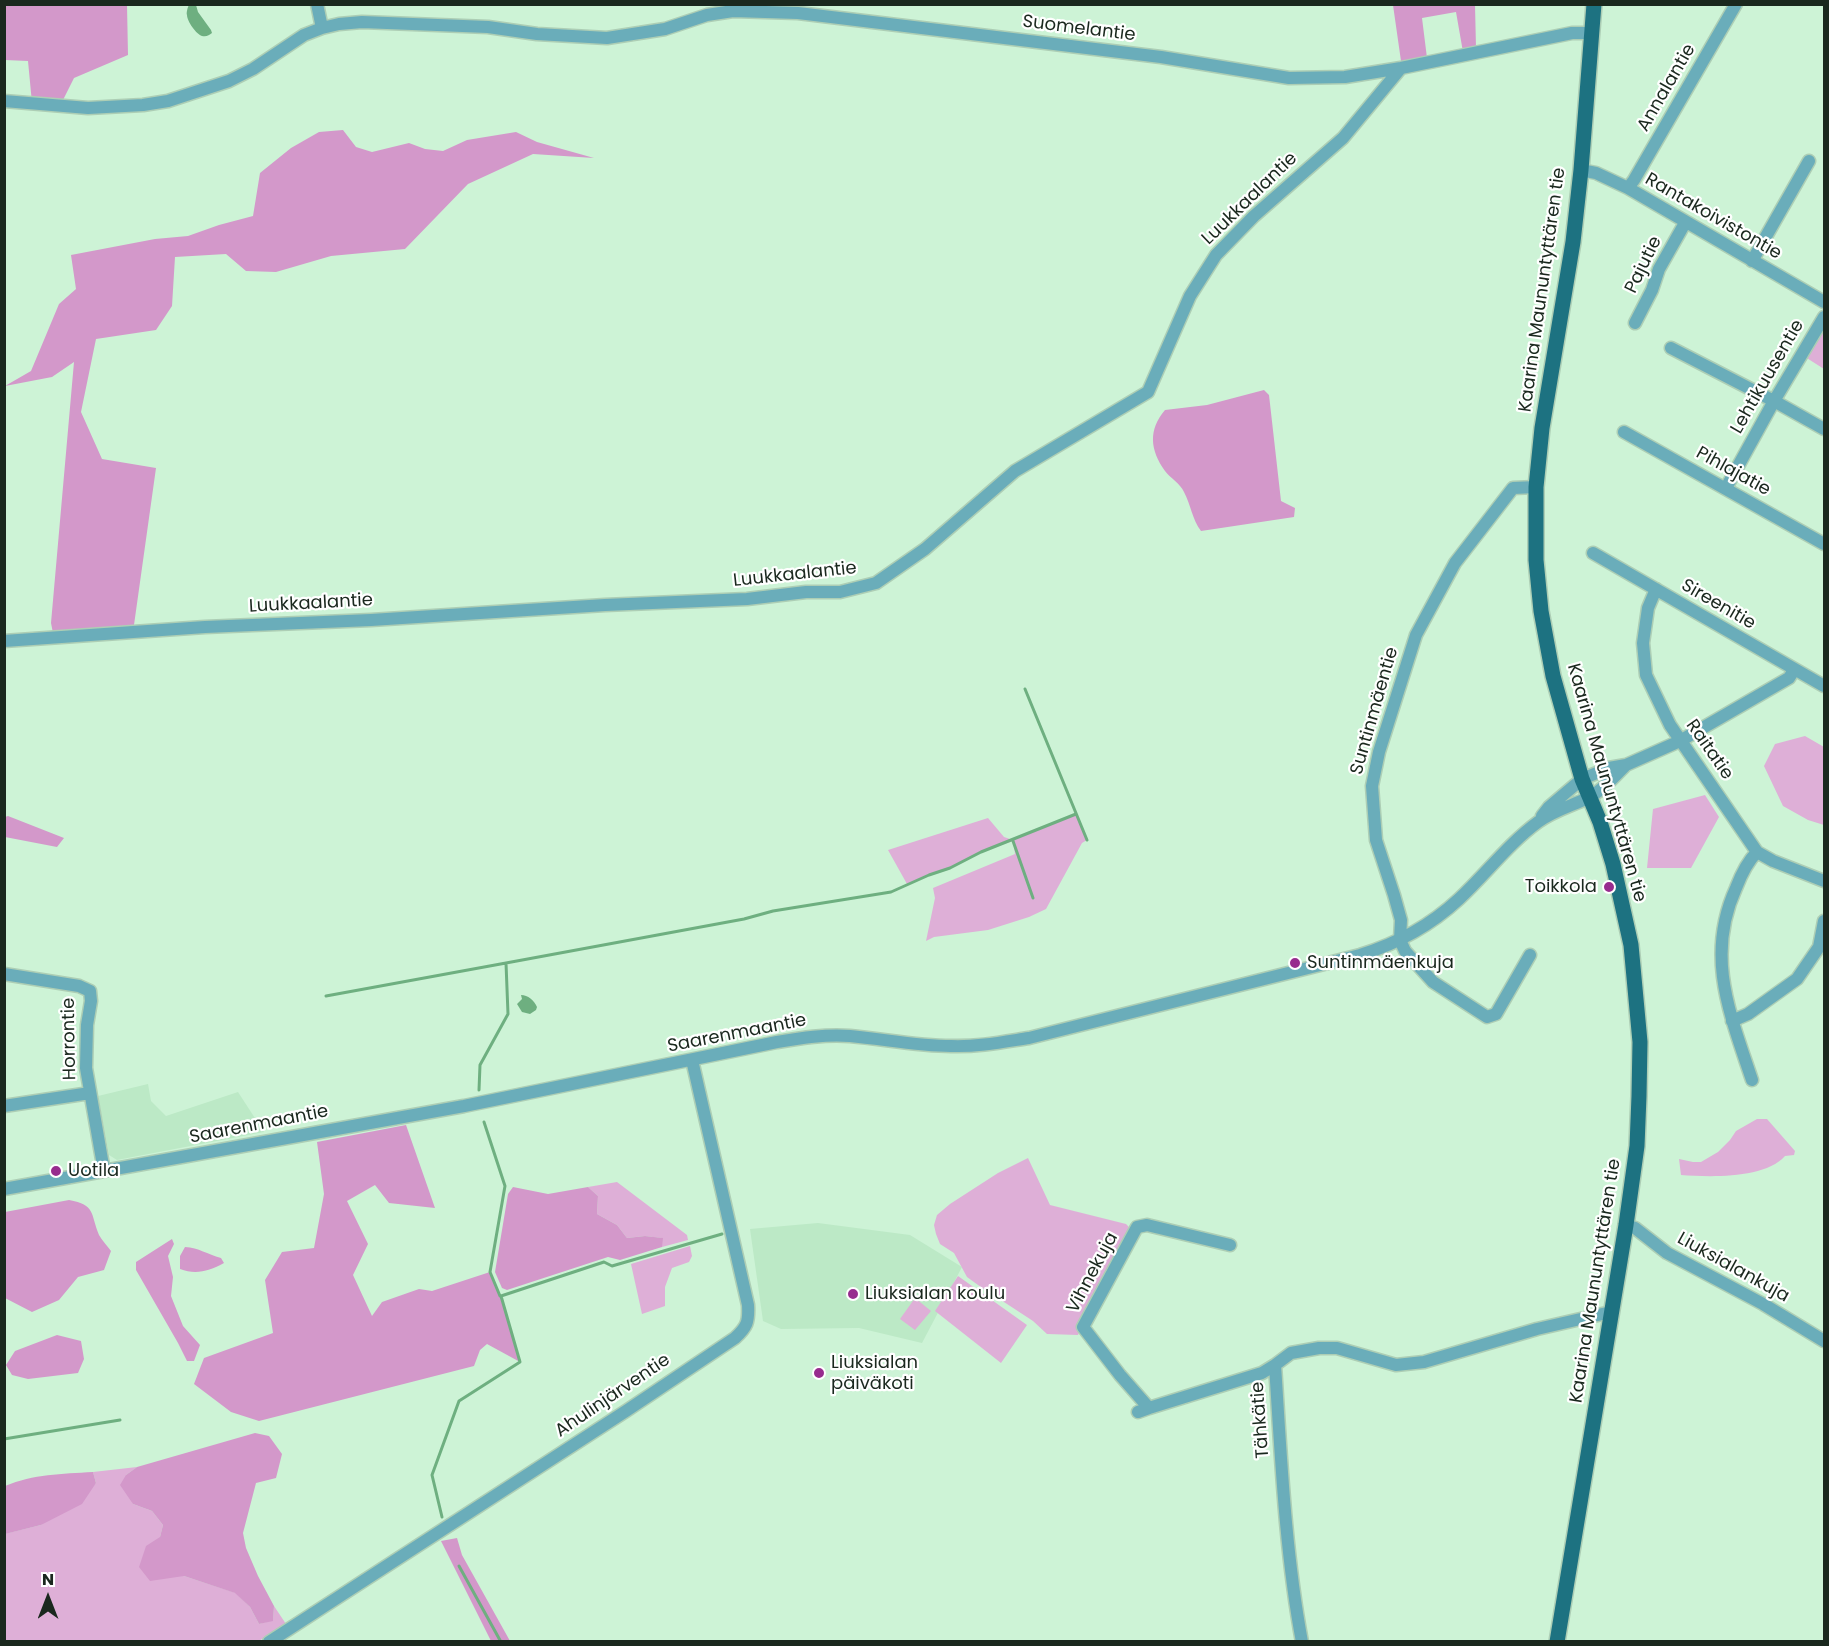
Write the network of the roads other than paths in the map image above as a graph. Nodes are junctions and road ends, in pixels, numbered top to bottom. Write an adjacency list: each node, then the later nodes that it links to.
1 (317, 4): 4 (street)
2 (1594, 4): 5 (main road, Kaarina Maununtyttären tie)
3 (1736, 4): 10 (street, Annalantie)
4 (321, 28): 6 (street, Suomelantie); 7 (street, Suomelantie)
5 (1592, 33): 6 (street, Suomelantie); 9 (main road, Kaarina Maununtyttären tie)
6 (1401, 68): 27 (street, Luukkaalantie)
7 (4, 100)
8 (1809, 161): 13 (street)
9 (1581, 170): 10 (street, Rantakoivistontie); 22 (main road, Kaarina Maununtyttären tie)
10 (1628, 188): 11 (street, Rantakoivistontie)
11 (1685, 223): 14 (street, Rantakoivistontie); 17 (street, Pajutie)
12 (1750, 238): 13 (street)
13 (1761, 245): 14 (street)
14 (1752, 261): 15 (street, Rantakoivistontie)
15 (1824, 302)
16 (1824, 317): 19 (street, Lehtikuusentie)
17 (1635, 323)
18 (1671, 348): 19 (street)
19 (1774, 400): 20 (street); 23 (street, Lehtikuusentie)
20 (1824, 429)
21 (1624, 432): 23 (street, Pihlajatie)
22 (1536, 487): 32 (main road, Kaarina Maununtyttären tie); 38 (street, Suntinmäentie)
23 (1726, 488): 24 (street, Pihlajatie)
24 (1824, 544)
25 (1593, 553): 26 (street, Sireenitie)
26 (1656, 590): 28 (street, Sireenitie); 30 (street, Raitatie)
27 (4, 641)
28 (1794, 670): 29 (street, Sireenitie); 30 (street)
29 (1824, 686)
30 (1680, 741): 31 (street); 35 (street, Raitatie)
31 (1626, 765): 32 (street, Saarenmaantie); 33 (street, Saarenmaantie)
32 (1582, 779): 33 (main road, Kaarina Maununtyttären tie); 34 (street, Saarenmaantie)
33 (1590, 797): 34 (street, Saarenmaantie); 49 (main road, Kaarina Maununtyttären tie)
34 (1537, 823): 38 (street, Saarenmaantie)
35 (1756, 852): 36 (street); 42 (street)
36 (1824, 881)
37 (1824, 921): 39 (street)
38 (1400, 940): 40 (street); 43 (street, Saarenmaantie)
39 (1822, 948): 42 (street)
40 (1530, 955)
41 (4, 974): 45 (street, Horrontie)
42 (1732, 1021): 44 (street)
43 (692, 1060): 47 (street, Saarenmaantie); 54 (street, Ahulinjärventie)
44 (1752, 1080)
45 (90, 1093): 46 (street); 47 (street, Horrontie)
46 (4, 1106)
47 (104, 1171): 48 (street, Saarenmaantie)
48 (4, 1189)
49 (1626, 1225): 51 (main road, Kaarina Maununtyttären tie); 52 (street, Liuksialankuja)
50 (1230, 1245): 53 (street, Vihnekuja)
51 (1611, 1312): 53 (street, Tähkätie); 56 (main road, Kaarina Maununtyttären tie)
52 (1824, 1341)
53 (1275, 1365): 55 (street, Tähkätie)
54 (269, 1641)
55 (1302, 1641)
56 (1557, 1641)

